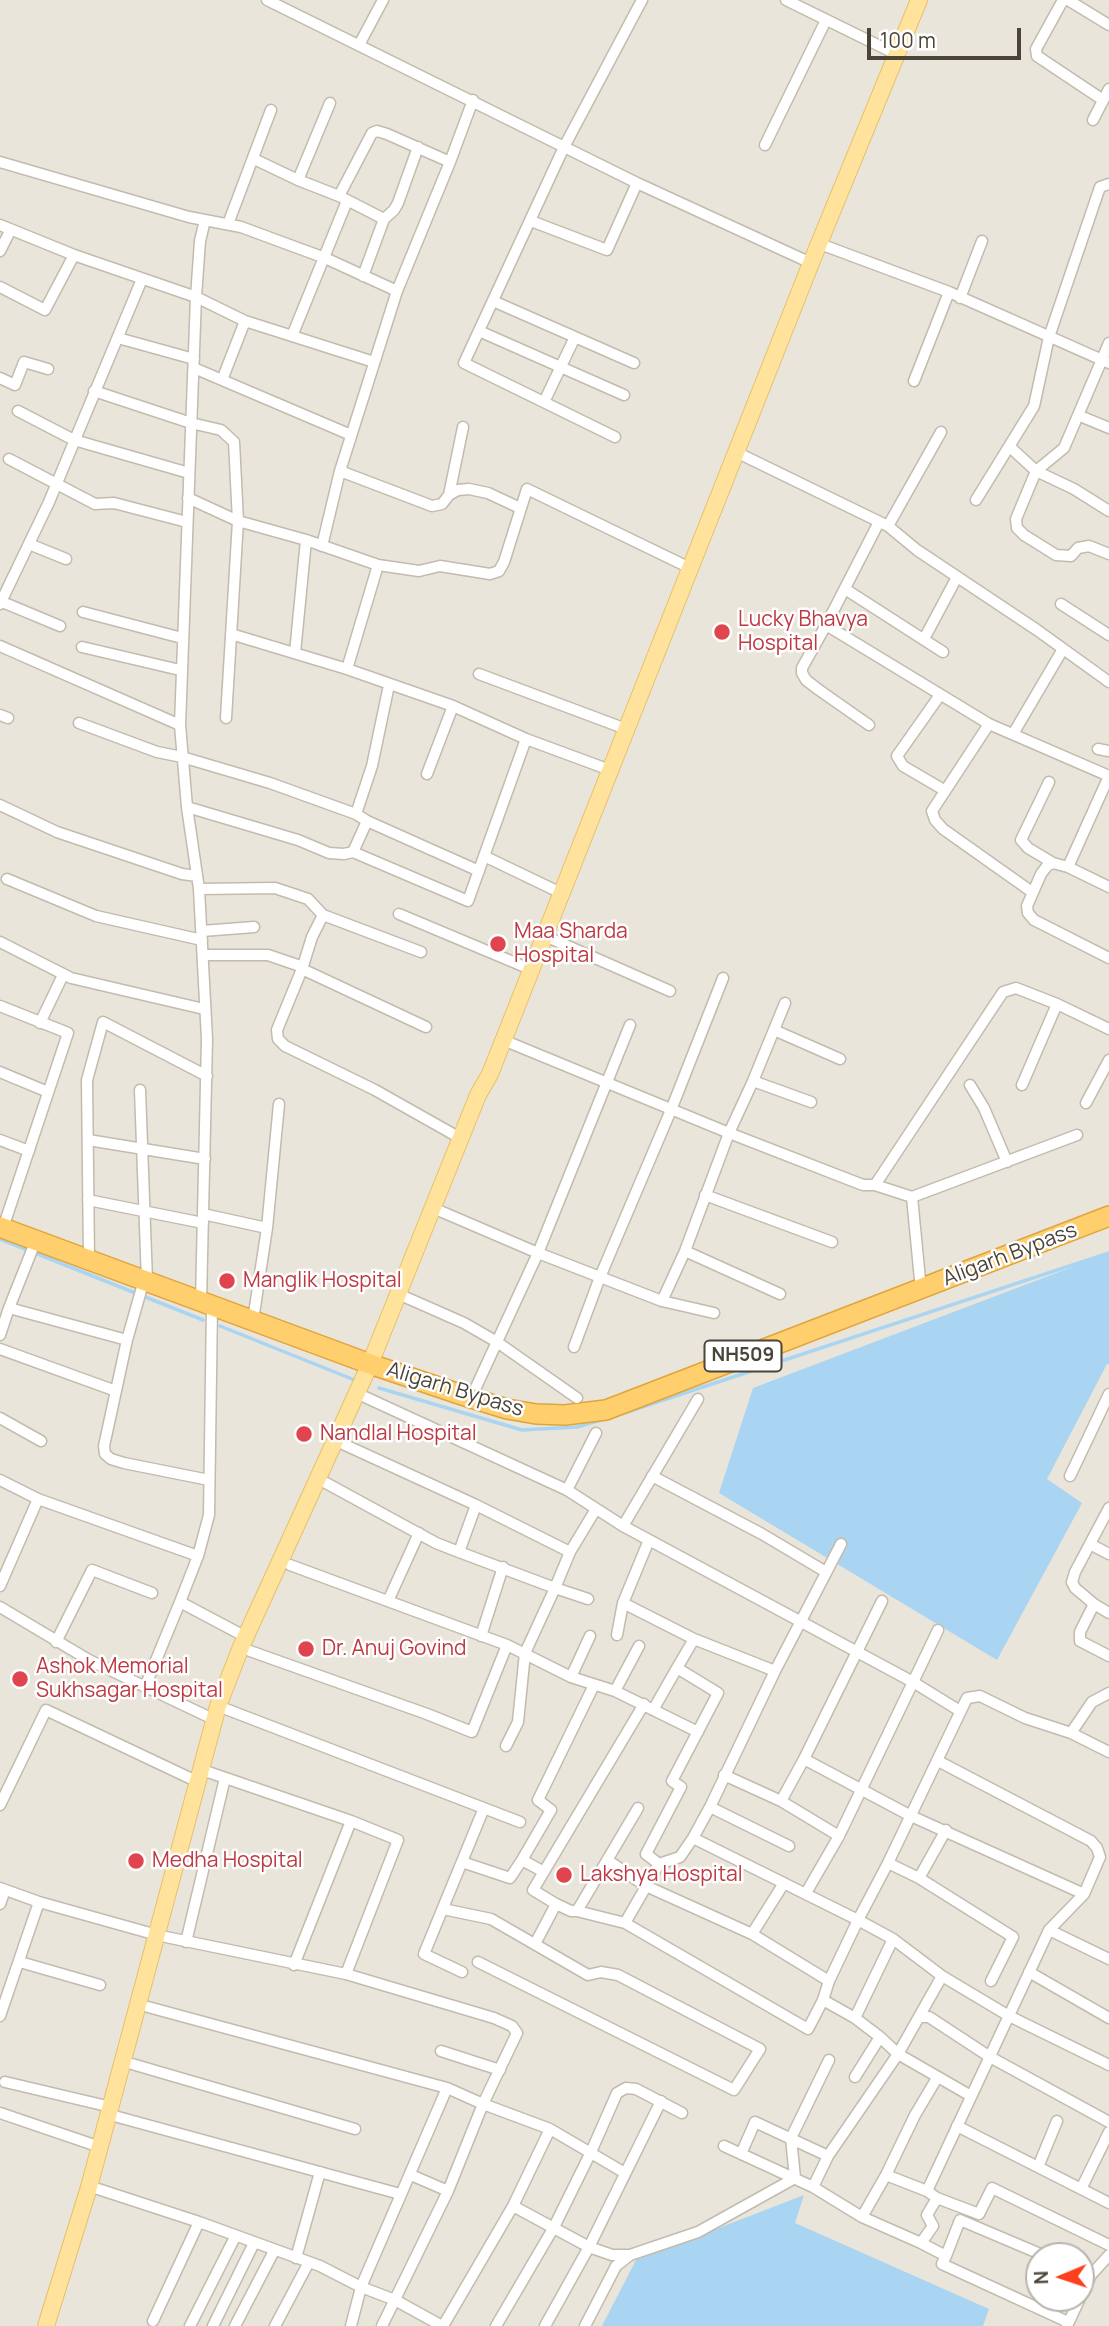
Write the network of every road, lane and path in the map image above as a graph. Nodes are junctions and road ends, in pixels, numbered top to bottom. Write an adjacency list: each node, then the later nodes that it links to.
1 (267, 0): 10 (street)
2 (383, 0): 10 (street)
3 (642, 0): 20 (street)
4 (786, 0): 8 (street)
5 (919, 0): 11 (main road)
6 (1063, 0): 14 (street)
7 (1068, 0): 9 (street)
8 (826, 20): 11 (street); 18 (street)
9 (1109, 25)
10 (359, 45): 13 (street)
11 (898, 55): 34 (main road)
12 (1109, 89): 14 (street)
13 (473, 100): 20 (street); 23 (street)
14 (1103, 100): 17 (street)
15 (330, 103): 24 (street)
16 (271, 110): 21 (street)
17 (1093, 120)
18 (765, 145)
19 (418, 147): 23 (street); 27 (street); 28 (street)
20 (564, 147): 25 (street); 30 (street)
21 (254, 159): 24 (street); 31 (street)
22 (0, 162): 29 (street)
23 (450, 162): 42 (street)
24 (298, 180): 27 (street)
25 (637, 183): 30 (street); 38 (street)
26 (1109, 184): 50 (street)
27 (343, 199): 28 (street); 37 (street)
28 (384, 219): 39 (street)
29 (205, 220): 31 (street); 44 (street)
30 (531, 221): 45 (street)
31 (228, 224): 37 (street)
32 (5, 228): 35 (street); 36 (street)
33 (982, 240): 43 (street)
34 (820, 244): 38 (main road); 43 (street)
35 (0, 251)
36 (74, 255): 40 (street); 41 (street)
37 (325, 258): 39 (street); 48 (street)
38 (811, 263): 75 (main road)
39 (362, 276): 42 (street)
40 (142, 279): 44 (street); 51 (street)
41 (0, 287)
42 (397, 291): 54 (street)
43 (955, 295): 50 (street); 61 (street)
44 (196, 298): 46 (street); 56 (street)
45 (493, 300): 47 (street); 49 (street)
46 (245, 321): 48 (street); 60 (street)
47 (479, 331): 57 (street); 64 (street)
48 (292, 336): 54 (street)
49 (575, 337): 55 (street); 57 (street)
50 (1049, 337): 53 (street); 74 (street)
51 (118, 338): 56 (street); 62 (street)
52 (1109, 343): 53 (street)
53 (1105, 361): 66 (street)
54 (374, 362): 71 (street)
55 (634, 363)
56 (194, 364): 60 (street); 67 (street)
57 (561, 367): 63 (street); 64 (street)
58 (48, 369): 59 (street)
59 (0, 378)
60 (222, 380): 71 (street)
61 (914, 381)
62 (94, 391): 67 (street); 73 (street)
63 (624, 395)
64 (544, 402): 72 (street)
65 (18, 411): 73 (street)
66 (1080, 415): 69 (street); 78 (street)
67 (191, 423): 79 (street); 86 (street)
68 (463, 427): 81 (street)
69 (1109, 428)
70 (941, 432): 88 (street)
71 (351, 435): 77 (street)
72 (615, 437)
73 (74, 440): 79 (street); 80 (street)
74 (1010, 447): 78 (street); 83 (street)
75 (738, 453): 88 (street); 95 (main road)
76 (9, 459): 80 (street)
77 (340, 471): 81 (street); 91 (street)
78 (1037, 471): 85 (street); 92 (street)
79 (189, 473): 82 (street)
80 (56, 484): 87 (street); 90 (street)
81 (449, 495): 84 (street)
82 (188, 498): 86 (street); 87 (street)
83 (976, 500)
84 (520, 508): 94 (street); 95 (street)
85 (1109, 511)
86 (238, 521): 89 (street); 103 (street)
87 (187, 522): 105 (street)
88 (884, 524): 96 (street); 97 (street)
89 (306, 540): 91 (street); 111 (street)
90 (29, 544): 93 (street); 98 (street)
91 (322, 546): 94 (street)
92 (1109, 554)
93 (66, 559)
94 (378, 565): 112 (street)
95 (690, 568): 124 (main road)
96 (957, 577): 106 (street); 109 (street)
97 (845, 589): 101 (street); 106 (street)
98 (1, 602): 102 (street)
99 (1060, 604): 104 (street)
100 (83, 612): 105 (street)
101 (826, 625): 117 (street); 122 (street)
102 (60, 626)
103 (231, 634): 111 (street); 119 (street)
104 (1109, 635)
105 (182, 638): 113 (street)
106 (924, 639): 110 (street)
107 (0, 646): 121 (street)
108 (82, 647): 113 (street)
109 (1063, 649): 115 (street); 125 (street)
110 (943, 652)
111 (295, 653): 112 (street)
112 (347, 669): 116 (street)
113 (180, 670): 121 (street)
114 (479, 674): 124 (street)
115 (1109, 682)
116 (389, 685): 118 (street); 135 (street)
117 (940, 695): 123 (street); 132 (street)
118 (453, 706): 126 (street); 129 (street)
119 (226, 718)
120 (79, 723): 127 (street)
121 (180, 724): 127 (street)
122 (869, 724)
123 (989, 724): 125 (street); 132 (street)
124 (626, 729): 128 (main road)
125 (1013, 734): 130 (street)
126 (526, 739): 128 (street); 138 (street)
127 (182, 757): 134 (street); 135 (street)
128 (610, 770): 146 (main road)
129 (427, 774)
130 (1109, 776): 140 (street)
131 (1049, 782): 139 (street)
132 (943, 790): 147 (street)
133 (0, 805): 142 (street)
134 (187, 807): 137 (street); 142 (street)
135 (356, 814): 136 (street)
136 (367, 821): 137 (street); 141 (street)
137 (353, 852): 141 (street)
138 (484, 856): 141 (street); 146 (street)
139 (1053, 863): 140 (street); 147 (street)
140 (1068, 867): 144 (street)
141 (479, 871)
142 (197, 876): 145 (street)
143 (7, 879): 151 (street)
144 (1108, 884)
145 (199, 889): 149 (street); 151 (street)
146 (561, 892): 152 (main road)
147 (1032, 892): 156 (street)
148 (398, 914): 158 (street)
149 (323, 915): 154 (street); 157 (street)
150 (254, 928): 151 (street)
151 (202, 936): 155 (street)
152 (545, 936): 158 (main road); 161 (street)
153 (0, 942): 159 (street)
154 (421, 952)
155 (204, 955): 157 (street); 165 (street)
156 (1109, 958)
157 (302, 968): 168 (street); 189 (street)
158 (530, 969): 171 (main road)
159 (64, 975): 165 (street); 166 (street)
160 (723, 978): 186 (street)
161 (670, 991)
162 (785, 1003): 170 (street)
163 (1057, 1004): 169 (street); 180 (street); 196 (street)
164 (0, 1006): 166 (street)
165 (204, 1009): 176 (street)
166 (40, 1023): 182 (street)
167 (630, 1025): 178 (street)
168 (426, 1027)
169 (1109, 1029)
170 (774, 1030): 172 (street); 177 (street)
171 (503, 1040): 175 (main road); 178 (street)
172 (840, 1059)
173 (1109, 1060): 184 (street)
174 (0, 1072): 182 (street)
175 (489, 1074): 189 (main road); 201 (main road)
176 (206, 1076): 191 (street); 194 (street)
177 (753, 1081): 183 (street); 187 (street)
178 (605, 1082): 186 (street); 209 (street)
179 (970, 1085): 195 (street)
180 (1021, 1085)
181 (141, 1090): 192 (street)
182 (48, 1092): 193 (street)
183 (811, 1102)
184 (1086, 1103)
185 (279, 1104): 205 (street)
186 (671, 1110): 187 (street); 211 (street)
187 (729, 1133): 196 (street); 197 (street)
188 (1077, 1135): 195 (street)
189 (460, 1138): 226 (main road)
190 (0, 1140): 193 (street)
191 (88, 1140): 192 (street); 199 (street)
192 (142, 1148): 194 (street); 200 (street)
193 (29, 1151): 204 (street)
194 (205, 1158): 203 (street)
195 (1007, 1162): 198 (street)
196 (875, 1185): 198 (street)
197 (705, 1195): 206 (street); 208 (street)
198 (912, 1197): 213 (street)
199 (88, 1200): 200 (street); 210 (street)
200 (145, 1211): 203 (street); 212 (street)
201 (440, 1211): 209 (street); 215 (main road)
202 (1109, 1216): 213 (highway, Aligarh Bypass / NH509)
203 (203, 1219): 205 (street); 217 (street)
204 (2, 1227): 207 (highway, Aligarh Bypass / NH509)
205 (267, 1228): 220 (street)
206 (832, 1242)
207 (33, 1246): 210 (highway, Aligarh Bypass / NH509); 218 (street)
208 (685, 1251): 214 (street); 216 (street)
209 (538, 1253): 211 (street); 223 (street)
210 (89, 1259): 212 (highway, Aligarh Bypass / NH509)
211 (600, 1277): 216 (street); 224 (street)
212 (143, 1286): 217 (highway, Aligarh Bypass / NH509); 222 (street)
213 (921, 1290): 230 (highway, Aligarh Bypass / NH509)
214 (780, 1294)
215 (405, 1297): 223 (street); 226 (main road)
216 (662, 1301): 219 (street)
217 (207, 1303): 220 (highway, Aligarh Bypass / NH509); 240 (street)
218 (9, 1307): 221 (street); 222 (street)
219 (714, 1313)
220 (253, 1320): 226 (highway, Aligarh Bypass / NH509)
221 (0, 1335)
222 (127, 1340): 227 (street)
223 (497, 1342): 230 (street); 231 (street)
224 (574, 1347)
225 (0, 1349): 227 (street)
226 (374, 1365): 229 (main road); 230 (highway, Aligarh Bypass / NH509); 259 (main road)
227 (116, 1391): 240 (street)
228 (1109, 1394): 238 (street)
229 (365, 1397): 236 (main road); 242 (street)
230 (471, 1398)
231 (577, 1398)
232 (698, 1399): 237 (street)
233 (0, 1418): 235 (street)
234 (596, 1433): 242 (street)
235 (41, 1441)
236 (343, 1444): 241 (main road); 244 (street)
237 (652, 1476): 247 (street); 258 (street)
238 (1070, 1476)
239 (0, 1480): 243 (street)
240 (209, 1480): 255 (street)
241 (326, 1483): 248 (street); 256 (main road)
242 (566, 1490): 246 (street)
243 (38, 1499): 255 (street); 260 (street)
244 (476, 1505): 252 (street); 253 (street)
245 (1109, 1508): 251 (street)
246 (596, 1509): 247 (street); 253 (street)
247 (623, 1526): 249 (street)
248 (419, 1533): 252 (street); 264 (street)
249 (649, 1540): 267 (street); 271 (street)
250 (841, 1544): 258 (street)
251 (1090, 1544): 254 (street); 268 (street)
252 (459, 1552): 257 (street)
253 (570, 1552): 261 (street)
254 (1109, 1554)
255 (198, 1556): 266 (street)
256 (290, 1565): 259 (main road); 264 (street)
257 (503, 1567): 261 (street); 274 (street)
258 (826, 1573): 271 (street)
259 (277, 1582): 278 (main road)
260 (0, 1586)
261 (555, 1588): 263 (street); 282 (street)
262 (152, 1592): 277 (street)
263 (588, 1599)
264 (388, 1601): 274 (street)
265 (882, 1601): 281 (street)
266 (180, 1602): 278 (street); 289 (street)
267 (623, 1603): 273 (street); 276 (street)
268 (1094, 1604): 270 (street); 283 (street)
269 (0, 1606): 277 (street)
270 (1109, 1613)
271 (802, 1622): 281 (street); 285 (street)
272 (938, 1630): 287 (street)
273 (617, 1635)
274 (481, 1636): 279 (street)
275 (590, 1636): 286 (street)
276 (694, 1639): 284 (street); 285 (street)
277 (57, 1642): 289 (street)
278 (248, 1644): 279 (street); 294 (main road)
279 (507, 1646): 282 (street)
280 (639, 1646): 290 (street)
281 (857, 1652): 287 (street); 299 (street)
282 (525, 1653): 286 (street); 297 (street)
283 (1109, 1657)
284 (677, 1668): 292 (street); 295 (street)
285 (775, 1671): 301 (street)
286 (570, 1677): 288 (street)
287 (913, 1682): 293 (street); 304 (street)
288 (594, 1685): 290 (street); 317 (street)
289 (145, 1687): 294 (street)
290 (615, 1691): 292 (street)
291 (1109, 1693): 296 (street)
292 (649, 1707): 295 (street); 322 (street)
293 (960, 1711): 296 (street); 300 (street)
294 (219, 1712): 302 (main road); 308 (street)
295 (698, 1732): 321 (street)
296 (1071, 1733): 298 (street)
297 (506, 1746)
298 (1109, 1752)
299 (804, 1759): 304 (street); 305 (street)
300 (938, 1761): 310 (street); 328 (street)
301 (724, 1775): 305 (street); 307 (street)
302 (202, 1777): 303 (street); 306 (street); 338 (main road)
303 (225, 1778): 311 (street); 340 (street)
304 (861, 1789): 310 (street); 314 (street)
305 (781, 1801): 314 (street)
306 (0, 1805)
307 (710, 1807): 315 (street); 316 (street)
308 (484, 1808): 312 (street); 319 (street)
309 (638, 1808): 318 (street)
310 (911, 1816): 313 (street); 320 (street)
311 (351, 1821): 345 (street); 348 (street)
312 (520, 1822)
313 (946, 1830): 323 (street); 328 (street)
314 (839, 1836): 327 (street)
315 (692, 1838): 321 (street); 324 (street)
316 (789, 1846)
317 (522, 1860): 319 (street); 322 (street)
318 (607, 1860): 325 (street); 333 (street)
319 (462, 1862): 332 (street)
320 (888, 1863): 323 (street); 334 (street)
321 (659, 1864): 325 (street)
322 (544, 1872): 330 (street)
323 (919, 1878): 351 (street)
324 (784, 1883): 327 (street); 337 (street)
325 (646, 1886): 335 (street); 337 (street)
326 (3, 1889): 329 (street); 331 (street)
327 (806, 1893): 334 (street)
328 (1084, 1895): 336 (street)
329 (39, 1902): 338 (street); 343 (street)
330 (556, 1904): 333 (street); 341 (street)
331 (0, 1905)
332 (443, 1909): 341 (street); 346 (street)
333 (577, 1911): 335 (street)
334 (858, 1920): 339 (street); 350 (street)
335 (625, 1923): 353 (street)
336 (1049, 1930): 342 (street); 347 (street)
337 (752, 1934): 350 (street)
338 (162, 1936): 340 (street); 354 (main road); 367 (main road)
339 (892, 1939): 349 (street); 358 (street)
340 (186, 1941): 345 (street)
341 (535, 1944): 344 (street)
342 (1109, 1959)
343 (20, 1962): 352 (street); 355 (street)
344 (478, 1962)
345 (294, 1965): 348 (street)
346 (462, 1972)
347 (1029, 1972): 356 (street); 359 (street)
348 (346, 1974): 366 (street)
349 (942, 1976): 356 (street); 357 (street)
350 (829, 1981): 353 (street)
351 (990, 1981)
352 (100, 1985)
353 (822, 2000): 358 (street)
354 (149, 2007): 367 (main road); 371 (street)
355 (0, 2016)
356 (1009, 2016): 363 (street); 365 (street)
357 (919, 2017): 362 (street); 363 (street)
358 (855, 2018): 360 (street)
359 (1109, 2018)
360 (880, 2037): 362 (street); 368 (street)
361 (441, 2052): 366 (street)
362 (898, 2054): 369 (street); 389 (street)
363 (990, 2057): 372 (street); 379 (street)
364 (829, 2060): 384 (street)
365 (1109, 2066)
366 (500, 2070): 374 (street)
367 (127, 2071): 375 (main road); 381 (street)
368 (855, 2077)
369 (937, 2078): 372 (street); 394 (street)
370 (5, 2082): 375 (street)
371 (447, 2088): 374 (street); 393 (street)
372 (971, 2096): 380 (street)
373 (661, 2101): 377 (street); 387 (street); 392 (street)
374 (483, 2104): 382 (street); 399 (street)
375 (114, 2112): 386 (main road); 391 (street); 397 (main road)
376 (0, 2113): 386 (street)
377 (681, 2113)
378 (1057, 2121): 390 (street)
379 (1109, 2122)
380 (957, 2126): 390 (street); 401 (street)
381 (355, 2129)
382 (550, 2129): 387 (street); 403 (street)
383 (1109, 2132): 398 (street)
384 (791, 2138): 388 (street); 389 (street); 395 (street)
385 (724, 2146): 388 (street)
386 (100, 2147): 424 (main road)
387 (591, 2152): 392 (street); 406 (street)
388 (741, 2154): 395 (street)
389 (828, 2156): 396 (street)
390 (1038, 2167): 398 (street)
391 (320, 2172): 400 (street); 417 (street)
392 (625, 2173): 411 (street)
393 (411, 2175): 399 (street); 400 (street)
394 (886, 2175): 401 (street); 404 (street)
395 (795, 2178): 396 (street); 414 (street)
396 (813, 2186): 404 (street)
397 (98, 2189): 405 (street); 425 (main road)
398 (1081, 2189): 402 (street)
399 (448, 2191): 421 (street)
400 (400, 2194): 420 (street)
401 (932, 2195): 409 (street); 410 (street)
402 (1109, 2203)
403 (513, 2206): 406 (street); 432 (street)
404 (862, 2217): 409 (street)
405 (199, 2222): 407 (street); 422 (street)
406 (554, 2227): 411 (street); 433 (street)
407 (236, 2237): 408 (street); 426 (street)
408 (254, 2243): 413 (street); 427 (street)
409 (921, 2243): 416 (street)
410 (1109, 2245)
411 (589, 2246): 414 (street); 434 (street)
412 (1025, 2248): 416 (street)
413 (274, 2250): 417 (street); 428 (street)
414 (629, 2255): 435 (street)
415 (1109, 2255): 419 (street)
416 (946, 2256): 423 (street)
417 (296, 2258): 418 (street)
418 (309, 2262): 420 (street); 429 (street)
419 (1095, 2266)
420 (360, 2287): 421 (street); 430 (street)
421 (395, 2300): 431 (street); 432 (street)
422 (153, 2321)
423 (1068, 2324)
424 (46, 2326)
425 (56, 2326)
426 (190, 2326)
427 (213, 2326)
428 (235, 2326)
429 (275, 2326)
430 (351, 2326)
431 (382, 2326)
432 (442, 2326)
433 (496, 2326)
434 (545, 2326)
435 (585, 2326)

